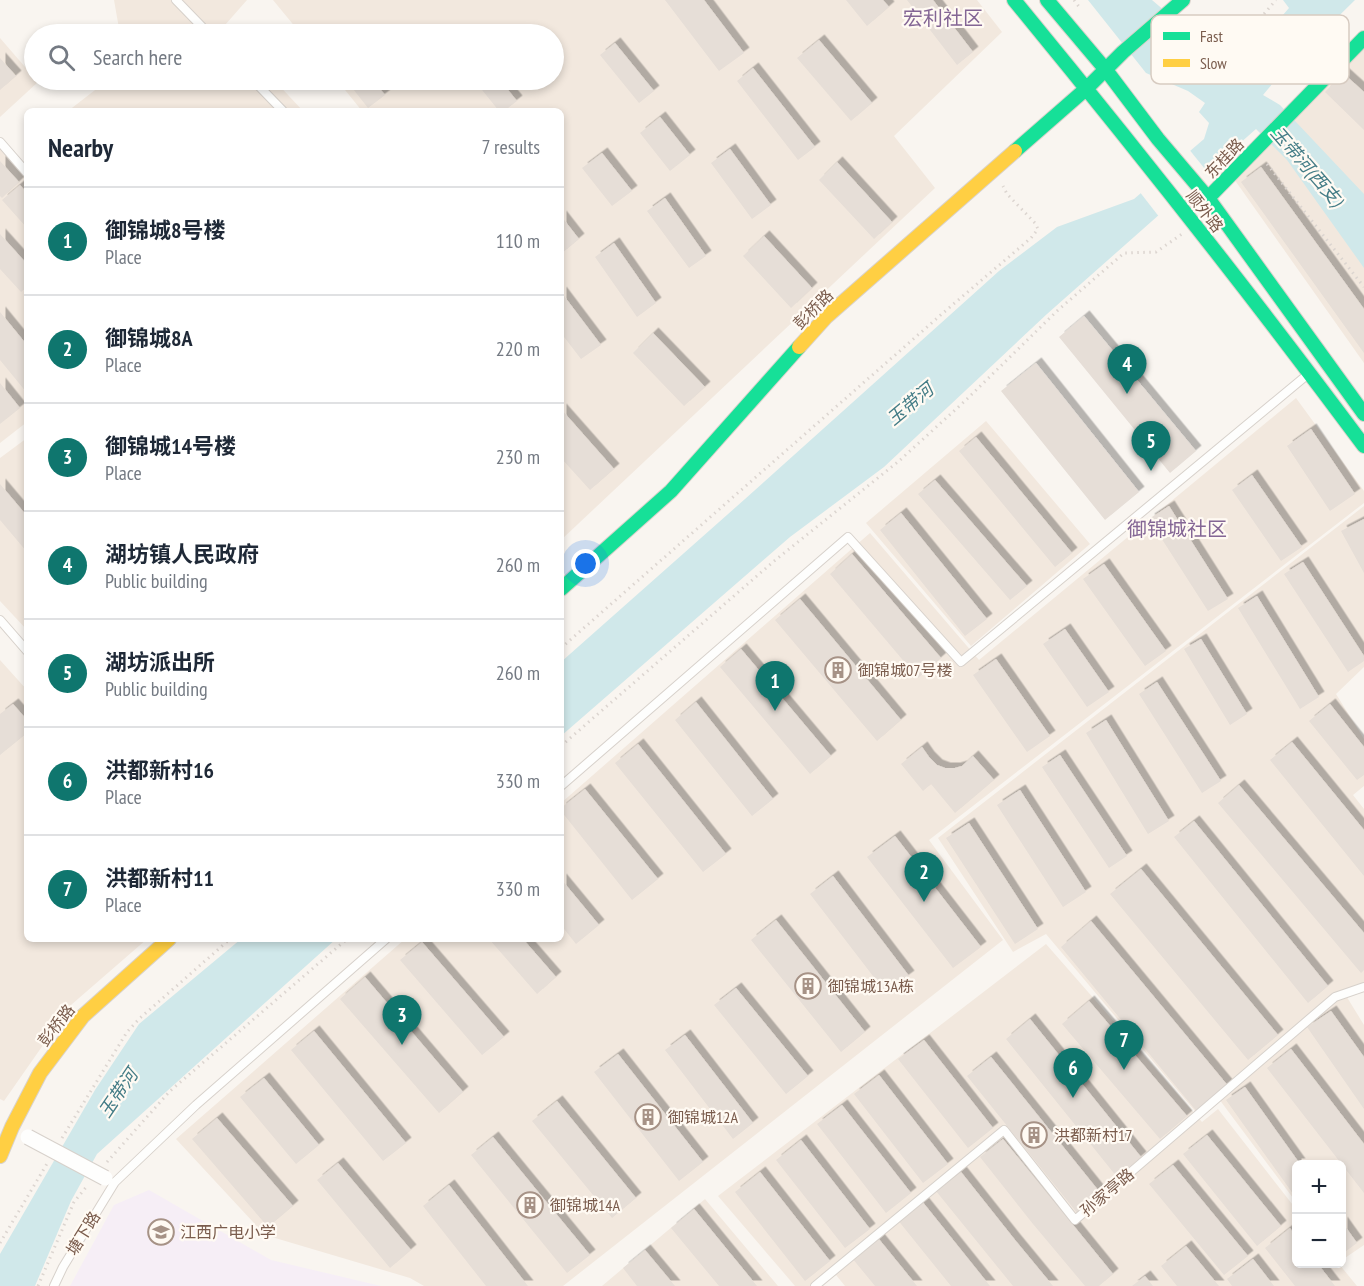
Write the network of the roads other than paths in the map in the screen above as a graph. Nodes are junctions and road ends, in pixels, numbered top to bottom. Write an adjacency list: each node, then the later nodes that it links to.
1 (176, 0): 6 (lane)
2 (1014, 0): 12 (street, 顺外路)
3 (1047, 0): 10 (street, 顺外路)
4 (1183, 0): 5 (street, 彭桥路)
5 (1166, 15)
6 (199, 24)
7 (1151, 28): 10 (street, 彭桥路)
8 (1364, 38): 9 (street, 东桂路)
9 (1349, 53)
10 (1106, 70): 12 (street, 彭桥路); 17 (street, 顺外路)
11 (1318, 84): 17 (street, 东桂路)
12 (1087, 88): 18 (street, 顺外路); 21 (street, 彭桥路)
13 (263, 90): 14 (lane)
14 (280, 108)
15 (0, 142): 16 (lane)
16 (24, 170)
17 (1208, 198): 19 (street, 顺外路)
18 (1310, 373): 20 (street, 顺外路); 24 (lane)
19 (1364, 414)
20 (1364, 446)
21 (564, 586)
22 (0, 620): 23 (lane)
23 (24, 648)
24 (564, 783)
25 (166, 942): 29 (street, 彭桥路)
26 (383, 942): 30 (lane, 塘下路)
27 (1364, 987): 32 (lane, 孙家亭路)
28 (28, 1137): 30 (street, bridge)
29 (0, 1156)
30 (108, 1175): 31 (lane, 塘下路)
31 (54, 1286)
32 (815, 1286)

